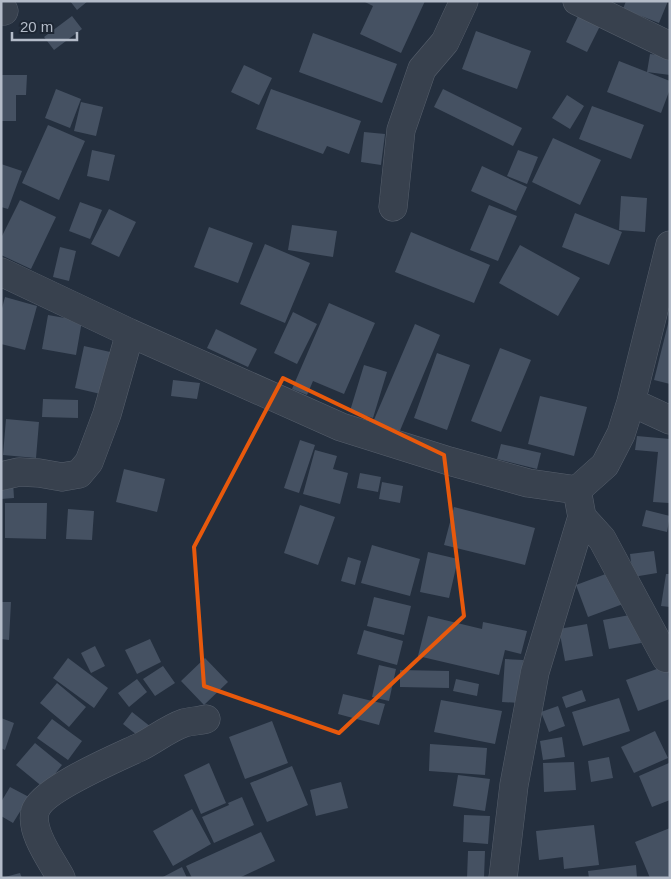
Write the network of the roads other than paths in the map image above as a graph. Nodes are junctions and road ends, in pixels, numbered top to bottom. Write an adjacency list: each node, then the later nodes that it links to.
1 (464, 1): 4 (street)
2 (577, 1): 3 (street)
3 (670, 46)
4 (393, 207)
5 (670, 245): 8 (street)
6 (1, 272): 7 (street)
7 (130, 333): 10 (street); 11 (street)
8 (631, 402): 9 (street); 11 (street)
9 (670, 420)
10 (1, 476)
11 (576, 490): 12 (street)
12 (582, 517): 13 (street); 16 (street)
13 (666, 658)
14 (206, 719): 15 (street)
15 (62, 878)
16 (503, 878)

